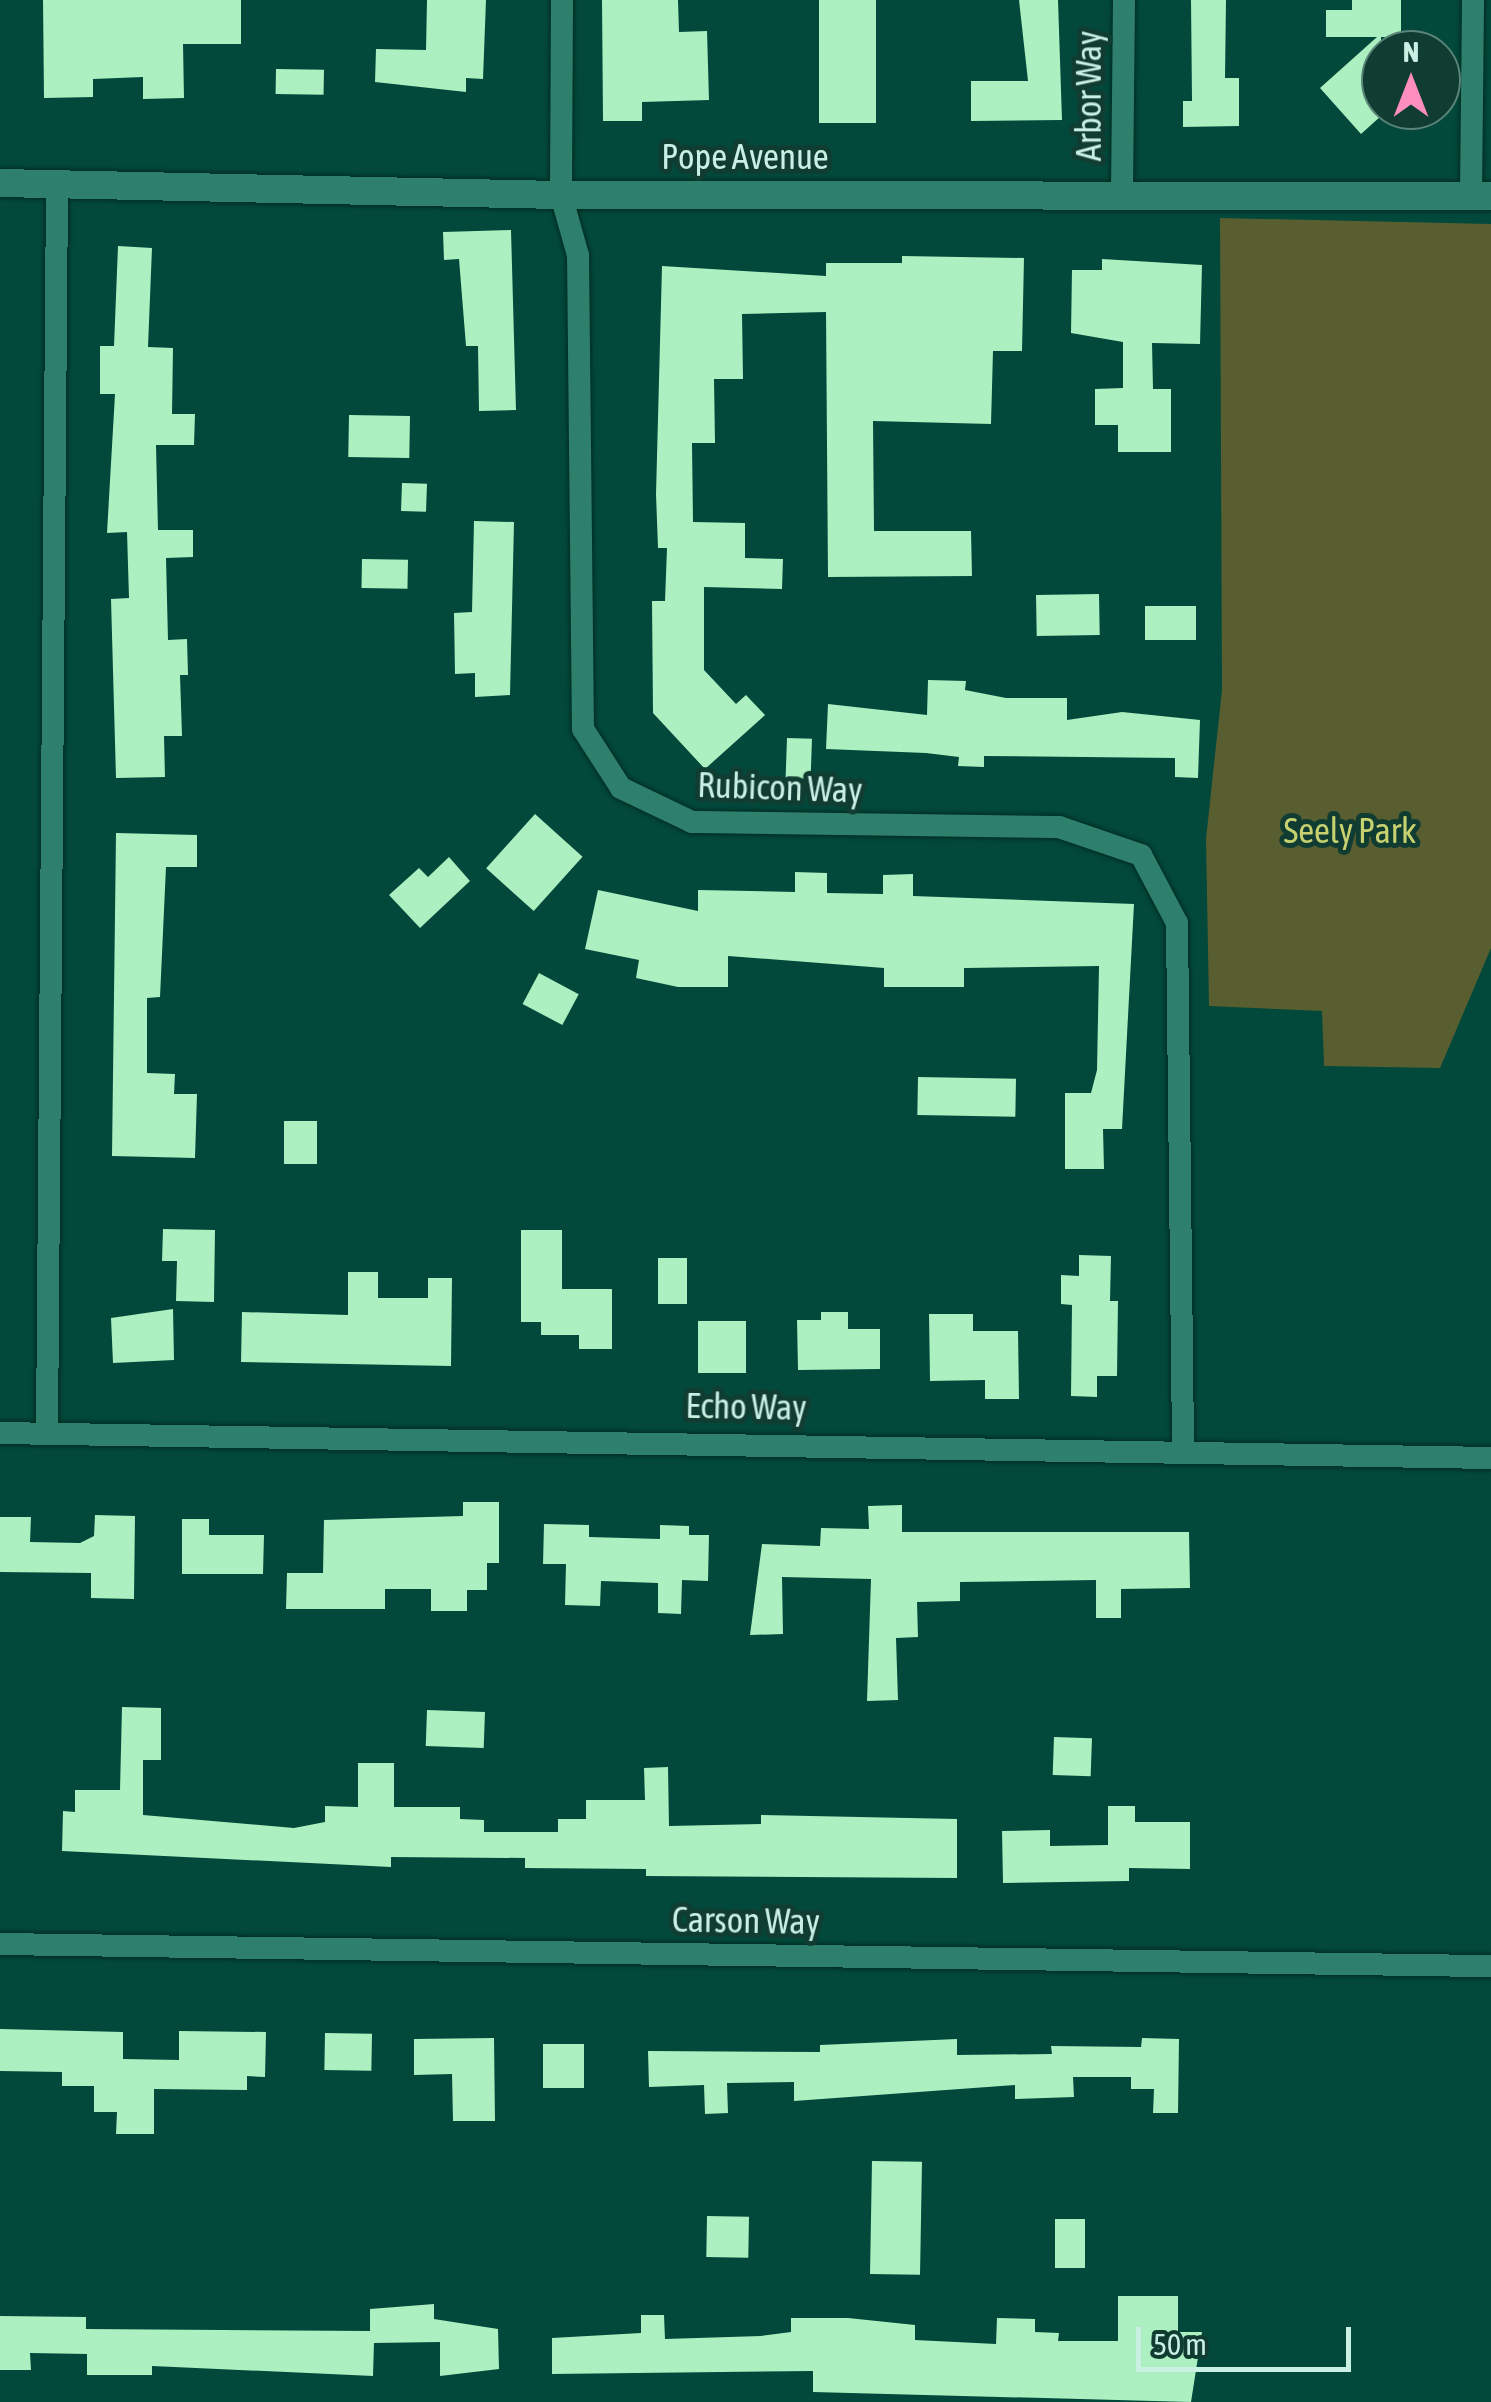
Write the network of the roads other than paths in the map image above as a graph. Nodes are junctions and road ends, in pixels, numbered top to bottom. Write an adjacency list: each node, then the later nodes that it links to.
1 (562, 0): 7 (street, Rubicon Way)
2 (1124, 0): 6 (street, Arbor Way)
3 (1473, 0): 8 (street)
4 (0, 183): 5 (street, Pope Avenue)
5 (57, 184): 7 (street, Pope Avenue); 10 (street)
6 (1122, 192): 7 (street, Pope Avenue); 8 (street, Pope Avenue)
7 (561, 195): 11 (street, Rubicon Way)
8 (1481, 195)
9 (0, 1433): 10 (street, Echo Way)
10 (47, 1433): 11 (street, Echo Way)
11 (1183, 1446): 12 (street, Echo Way)
12 (1491, 1458)
13 (0, 1944): 14 (street, Carson Way)
14 (1491, 1966)

